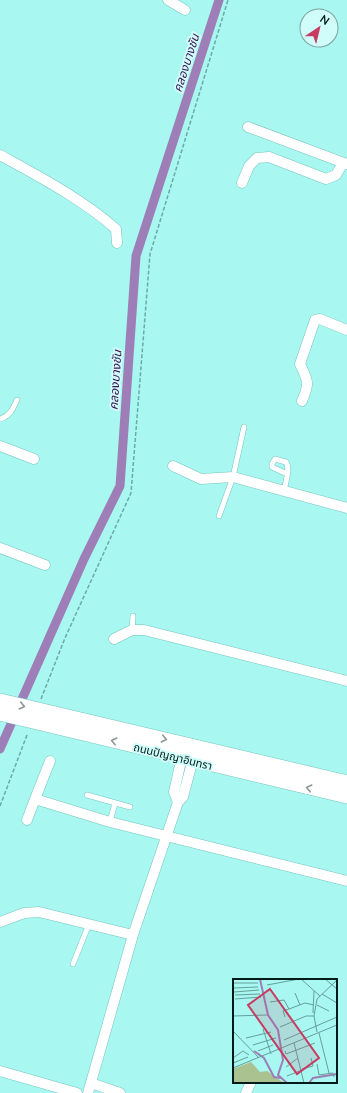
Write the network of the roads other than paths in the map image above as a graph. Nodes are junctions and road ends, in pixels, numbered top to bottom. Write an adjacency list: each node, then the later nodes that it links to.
1 (168, 0): 2 (street)
2 (185, 10)
3 (248, 127): 5 (street)
4 (0, 155): 7 (street)
5 (345, 163): 6 (street)
6 (242, 183)
7 (118, 243)
8 (347, 330): 10 (street)
9 (17, 400): 11 (lane)
10 (302, 401)
11 (0, 419)
12 (244, 427): 17 (lane)
13 (0, 446): 14 (street)
14 (34, 459)
15 (173, 466): 17 (street)
16 (287, 474): 18 (lane)
17 (233, 477): 18 (street); 20 (lane)
18 (284, 491): 19 (street)
19 (347, 508)
20 (219, 516)
21 (0, 548): 22 (street)
22 (45, 565)
23 (134, 616): 24 (lane)
24 (132, 630): 25 (street); 26 (street)
25 (114, 639)
26 (347, 681)
27 (0, 701): 28 (main road, ถนนปัญญาอินทรา, one-way to 28)
28 (42, 712): 29 (main road, ถนนปัญญาอินทรา); 30 (main road, ถนนปัญญาอินทรา)
29 (0, 713)
30 (189, 752): 32 (main road, ถนนปัญญาอินทรา); 34 (main road, ถนนปัญญาอินทรา, one-way to 30); 40 (street)
31 (50, 761): 35 (street)
32 (347, 783)
33 (87, 795): 36 (lane)
34 (347, 796)
35 (35, 799): 38 (street); 39 (street)
36 (115, 803): 37 (lane); 39 (lane)
37 (130, 807)
38 (27, 820)
39 (110, 822): 40 (street)
40 (166, 836): 41 (street); 44 (street)
41 (347, 881)
42 (0, 922): 43 (street)
43 (89, 924): 44 (street); 45 (lane)
44 (133, 935): 48 (street)
45 (73, 964)
46 (0, 1071): 49 (street)
47 (251, 1083): 51 (street)
48 (89, 1088): 50 (street)
49 (78, 1093)
50 (120, 1093)
51 (246, 1093)

